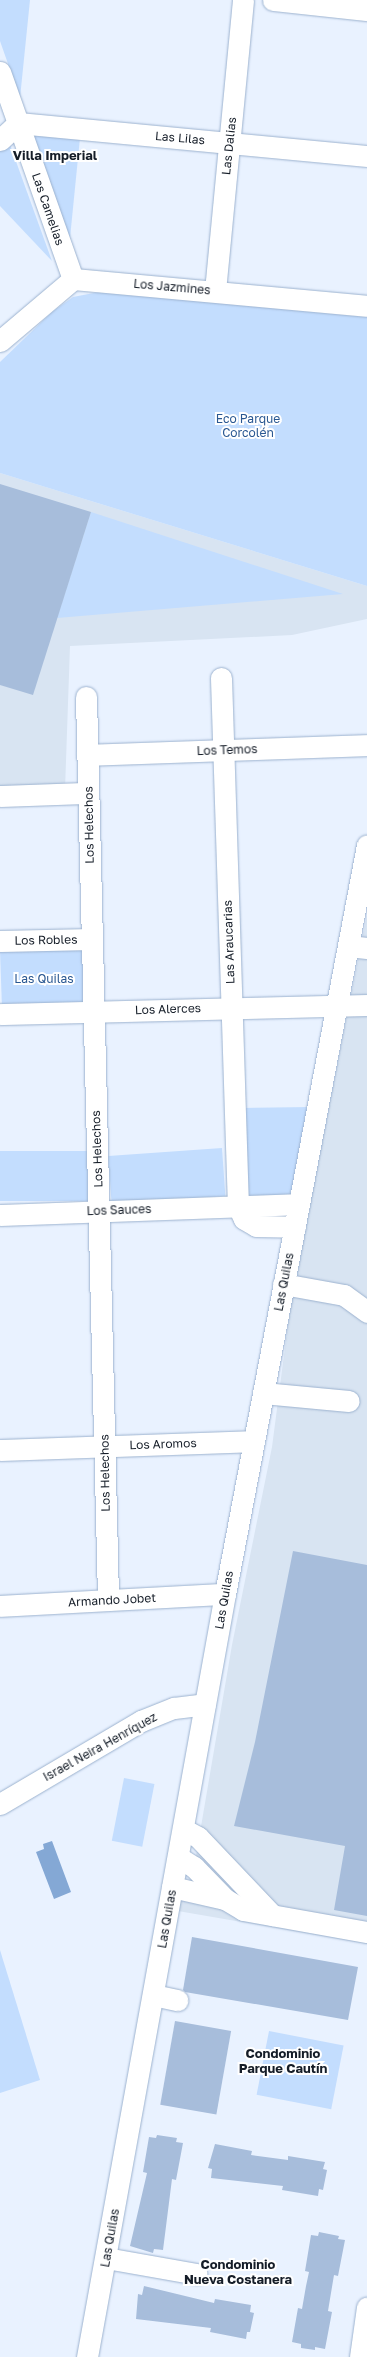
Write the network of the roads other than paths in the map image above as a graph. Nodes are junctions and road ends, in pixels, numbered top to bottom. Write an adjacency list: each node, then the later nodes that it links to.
1 (243, 0): 7 (street, Las Dalias)
2 (273, 0): 3 (street)
3 (367, 10)
4 (0, 72): 5 (street, Las Camelias)
5 (18, 124): 6 (street); 7 (street, Las Lilas); 9 (street, Las Camelias)
6 (0, 140)
7 (229, 142): 8 (street, Las Lilas); 10 (street, Las Dalias)
8 (367, 156)
9 (73, 279): 10 (street, Los Jazmines); 12 (street)
10 (215, 291): 11 (street, Los Jazmines)
11 (367, 306)
12 (0, 341)
13 (221, 678): 16 (street, Las Araucarias)
14 (86, 698): 17 (street, Los Helechos)
15 (367, 745): 16 (street, Los Temos)
16 (223, 750): 17 (street, Los Temos); 27 (street, Las Araucarias)
17 (87, 755): 18 (street, Los Helechos)
18 (88, 794): 19 (street); 22 (street, Los Helechos)
19 (0, 796)
20 (367, 845): 21 (street, Las Quilas)
21 (364, 874): 24 (street, Las Quilas)
22 (92, 939): 23 (street, Los Robles); 28 (street, Los Helechos)
23 (0, 941)
24 (357, 947): 25 (street, Las Quilas)
25 (337, 1004): 26 (street, Los Alerces); 27 (street, Los Alerces); 30 (street, Las Quilas)
26 (367, 1005)
27 (231, 1007): 28 (street, Los Alerces); 31 (street, Las Araucarias)
28 (93, 1011): 29 (street, Los Alerces); 32 (street, Los Helechos)
29 (0, 1014)
30 (299, 1204): 31 (street, Los Sauces); 34 (street, Las Quilas)
31 (238, 1206): 32 (street, Los Sauces); 34 (street)
32 (99, 1211): 33 (street, Los Sauces); 40 (street, Los Helechos)
33 (0, 1215)
34 (294, 1227): 35 (street, Las Quilas)
35 (283, 1284): 36 (street); 37 (street, Las Quilas)
36 (367, 1312)
37 (263, 1393): 38 (street); 39 (street, Las Quilas)
38 (349, 1401)
39 (254, 1441): 40 (street, Los Aromos); 42 (street, Las Quilas)
40 (104, 1446): 41 (street, Los Aromos); 43 (street, Los Helechos)
41 (0, 1450)
42 (225, 1594): 43 (street, Armando Jobet); 45 (street, Las Quilas)
43 (108, 1600): 44 (street, Armando Jobet)
44 (0, 1606)
45 (205, 1704): 46 (street, Israel Neira Henríquez); 47 (street, Las Quilas)
46 (0, 1804)
47 (183, 1829): 48 (street, Las Quilas); 51 (street)
48 (178, 1857): 49 (street, Las Quilas); 50 (street)
49 (172, 1887): 50 (street); 53 (street, Las Quilas)
50 (224, 1899): 51 (street)
51 (272, 1915): 52 (street)
52 (367, 1932)
53 (153, 1995): 54 (street); 55 (street, Las Quilas)
54 (177, 2000)
55 (106, 2258): 56 (street); 58 (street, Las Quilas)
56 (197, 2274)
57 (367, 2307): 59 (street)
58 (87, 2357)
59 (360, 2357)

